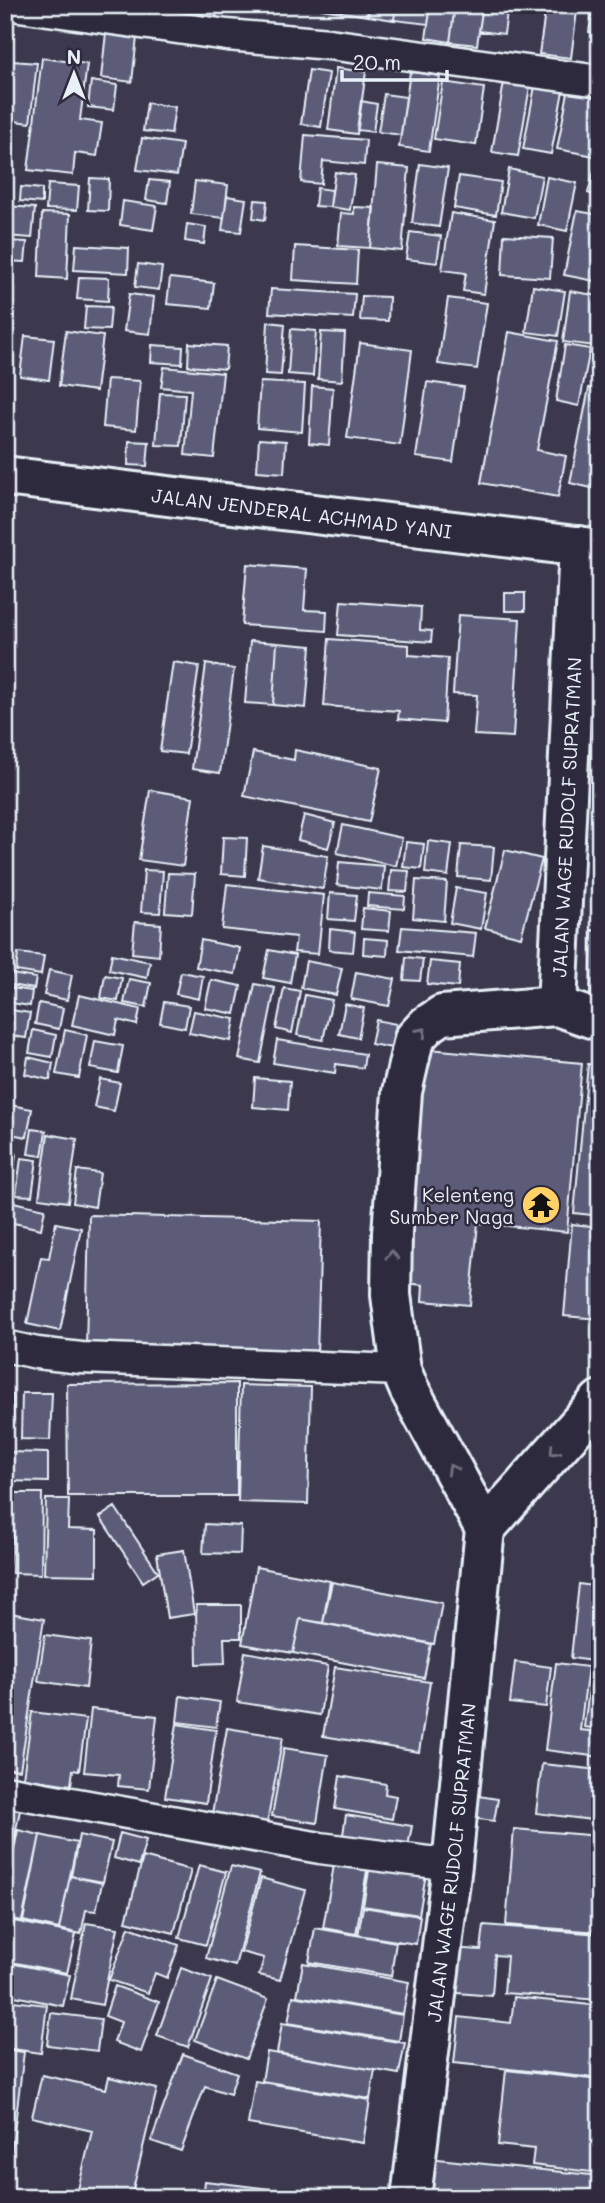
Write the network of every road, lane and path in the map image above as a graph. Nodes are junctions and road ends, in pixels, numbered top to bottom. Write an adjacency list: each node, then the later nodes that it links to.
1 (12, 5): 2 (street)
2 (600, 81)
3 (5, 476): 4 (street, JALAN JENDERAL ACHMAD YANI)
4 (589, 548): 5 (street, JALAN WAGE RUDOLF SUPRATMAN)
5 (557, 1006): 6 (street, JALAN WAGE RUDOLF SUPRATMAN); 8 (street, JALAN WAGE RUDOLF SUPRATMAN, one-way to 5)
6 (600, 1021)
7 (5, 1346): 8 (street)
8 (401, 1370): 10 (street, JALAN WAGE RUDOLF SUPRATMAN, one-way to 8)
9 (600, 1400): 10 (street, one-way to 10)
10 (485, 1528): 12 (street, JALAN WAGE RUDOLF SUPRATMAN)
11 (5, 1791): 12 (street)
12 (452, 1865): 13 (street, JALAN WAGE RUDOLF SUPRATMAN)
13 (411, 2198)

